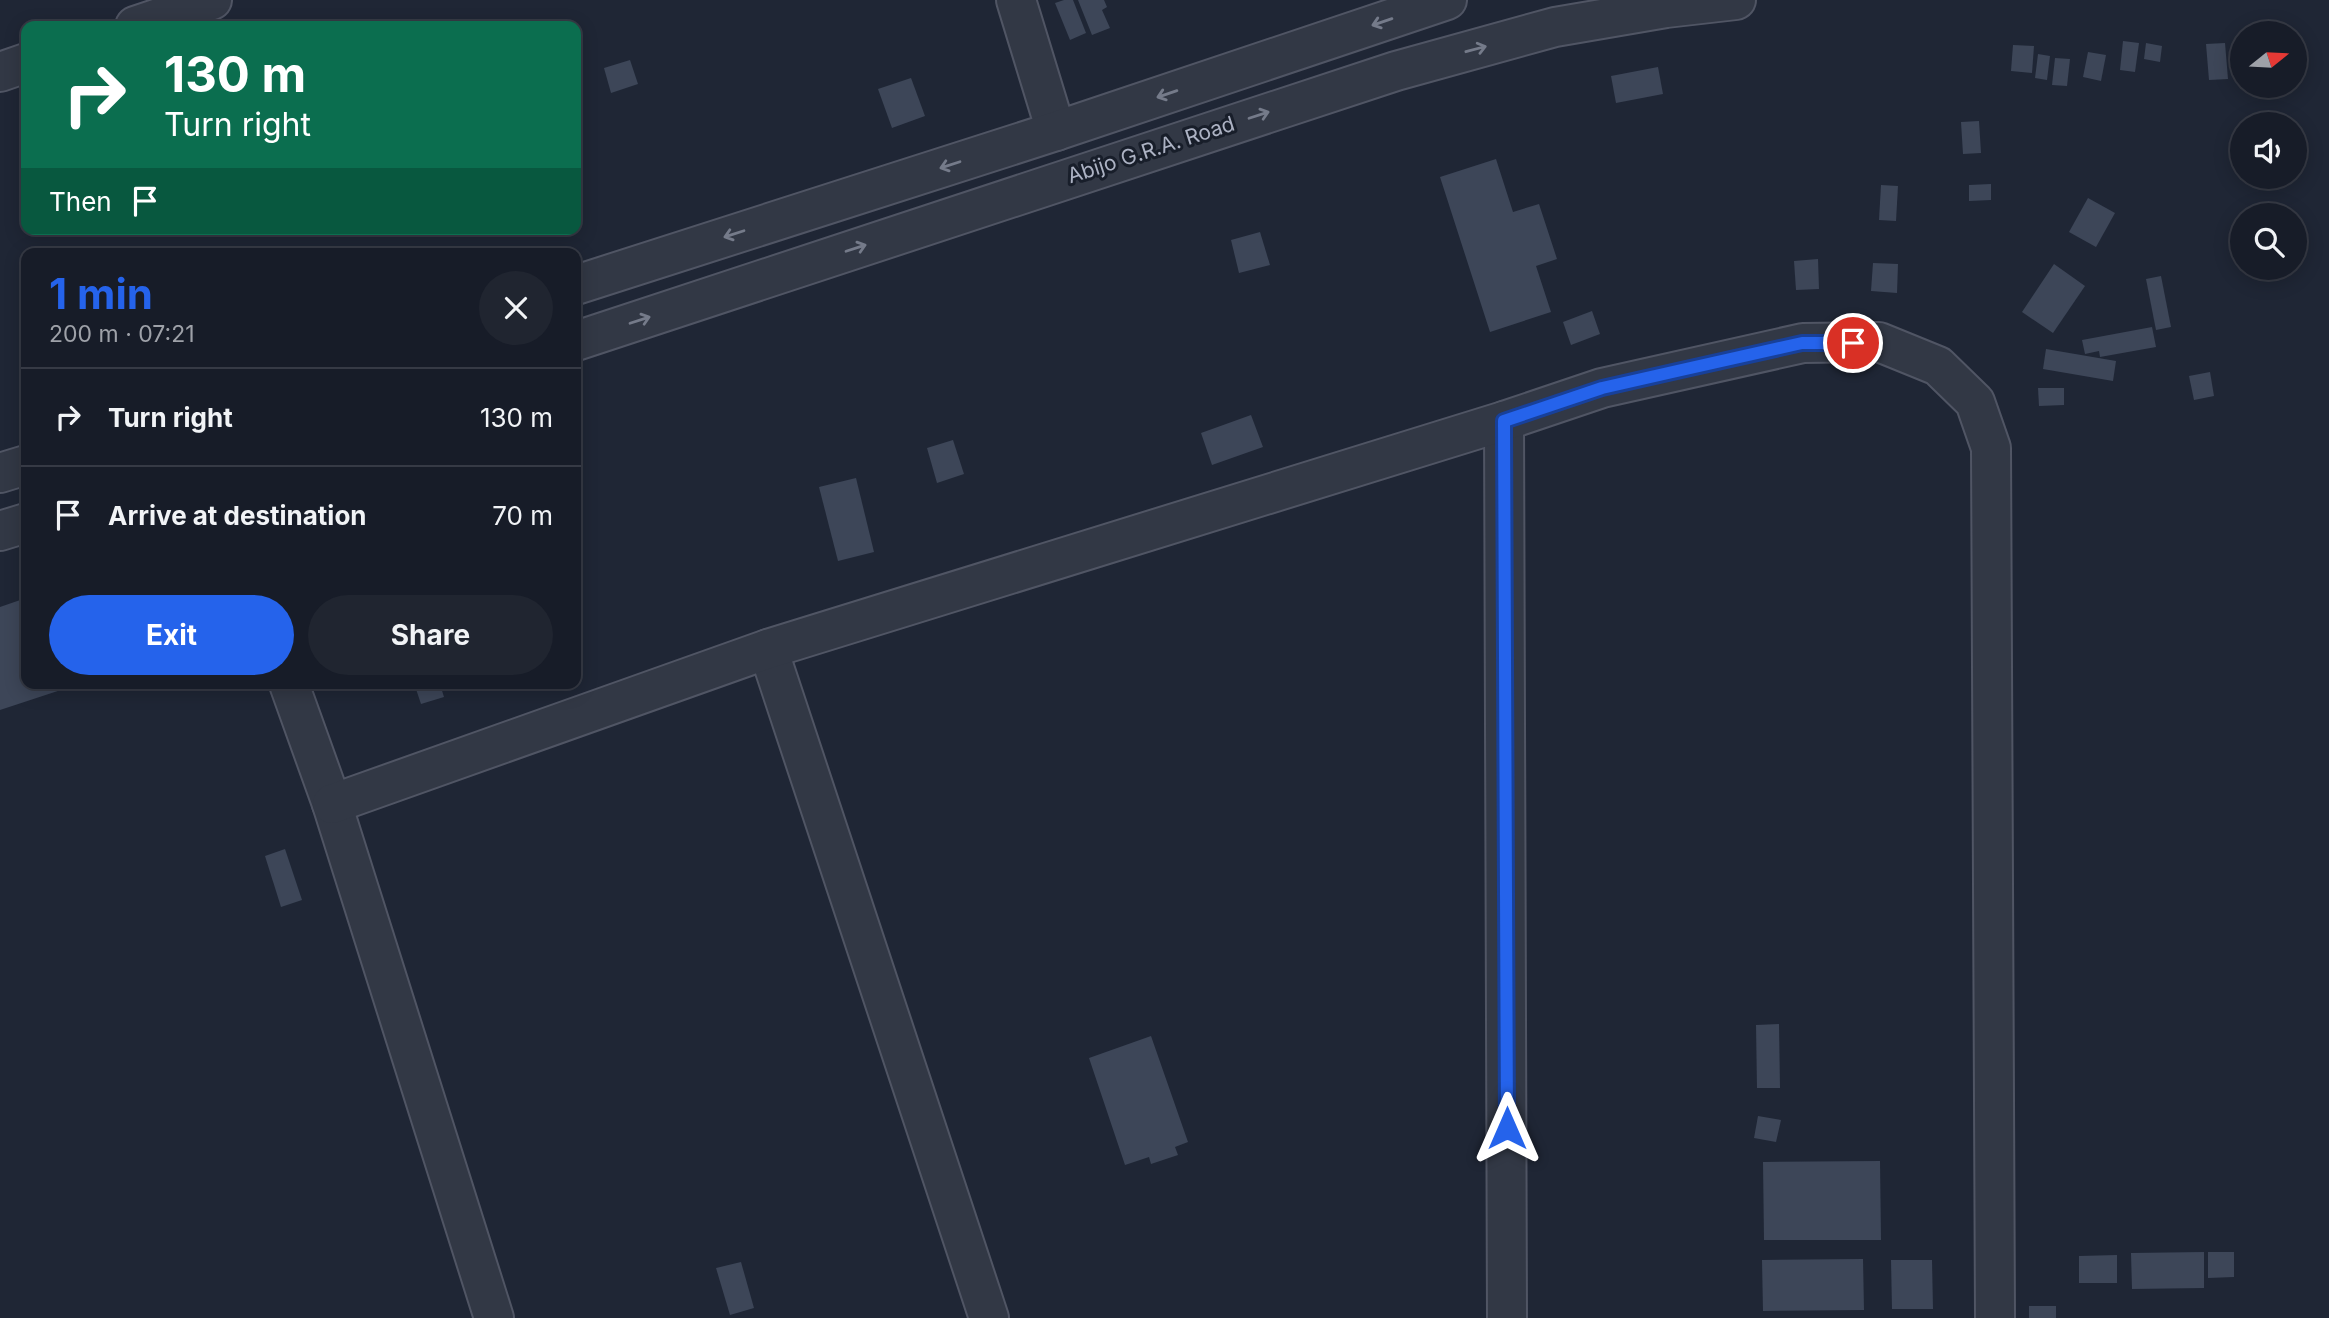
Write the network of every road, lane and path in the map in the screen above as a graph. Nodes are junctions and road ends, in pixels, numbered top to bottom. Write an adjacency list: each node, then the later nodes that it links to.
1 (212, 0): 5 (street)
2 (1016, 0): 8 (street)
3 (1447, 0): 8 (street, one-way to 8)
4 (1736, 0): 10 (street, Abijo G.R.A. Road, one-way to 4)
5 (150, 21)
6 (21, 65): 7 (street)
7 (0, 72)
8 (1056, 131): 9 (street, one-way to 9)
9 (581, 283)
10 (581, 339)
11 (1504, 421): 16 (street); 21 (street); 22 (street)
12 (21, 466): 13 (street)
13 (0, 472)
14 (21, 525): 15 (street)
15 (0, 531)
16 (768, 649): 18 (street); 20 (street)
17 (291, 689): 18 (street)
18 (332, 804): 19 (street)
19 (494, 1318)
20 (989, 1318)
21 (1507, 1318)
22 (1995, 1318)

